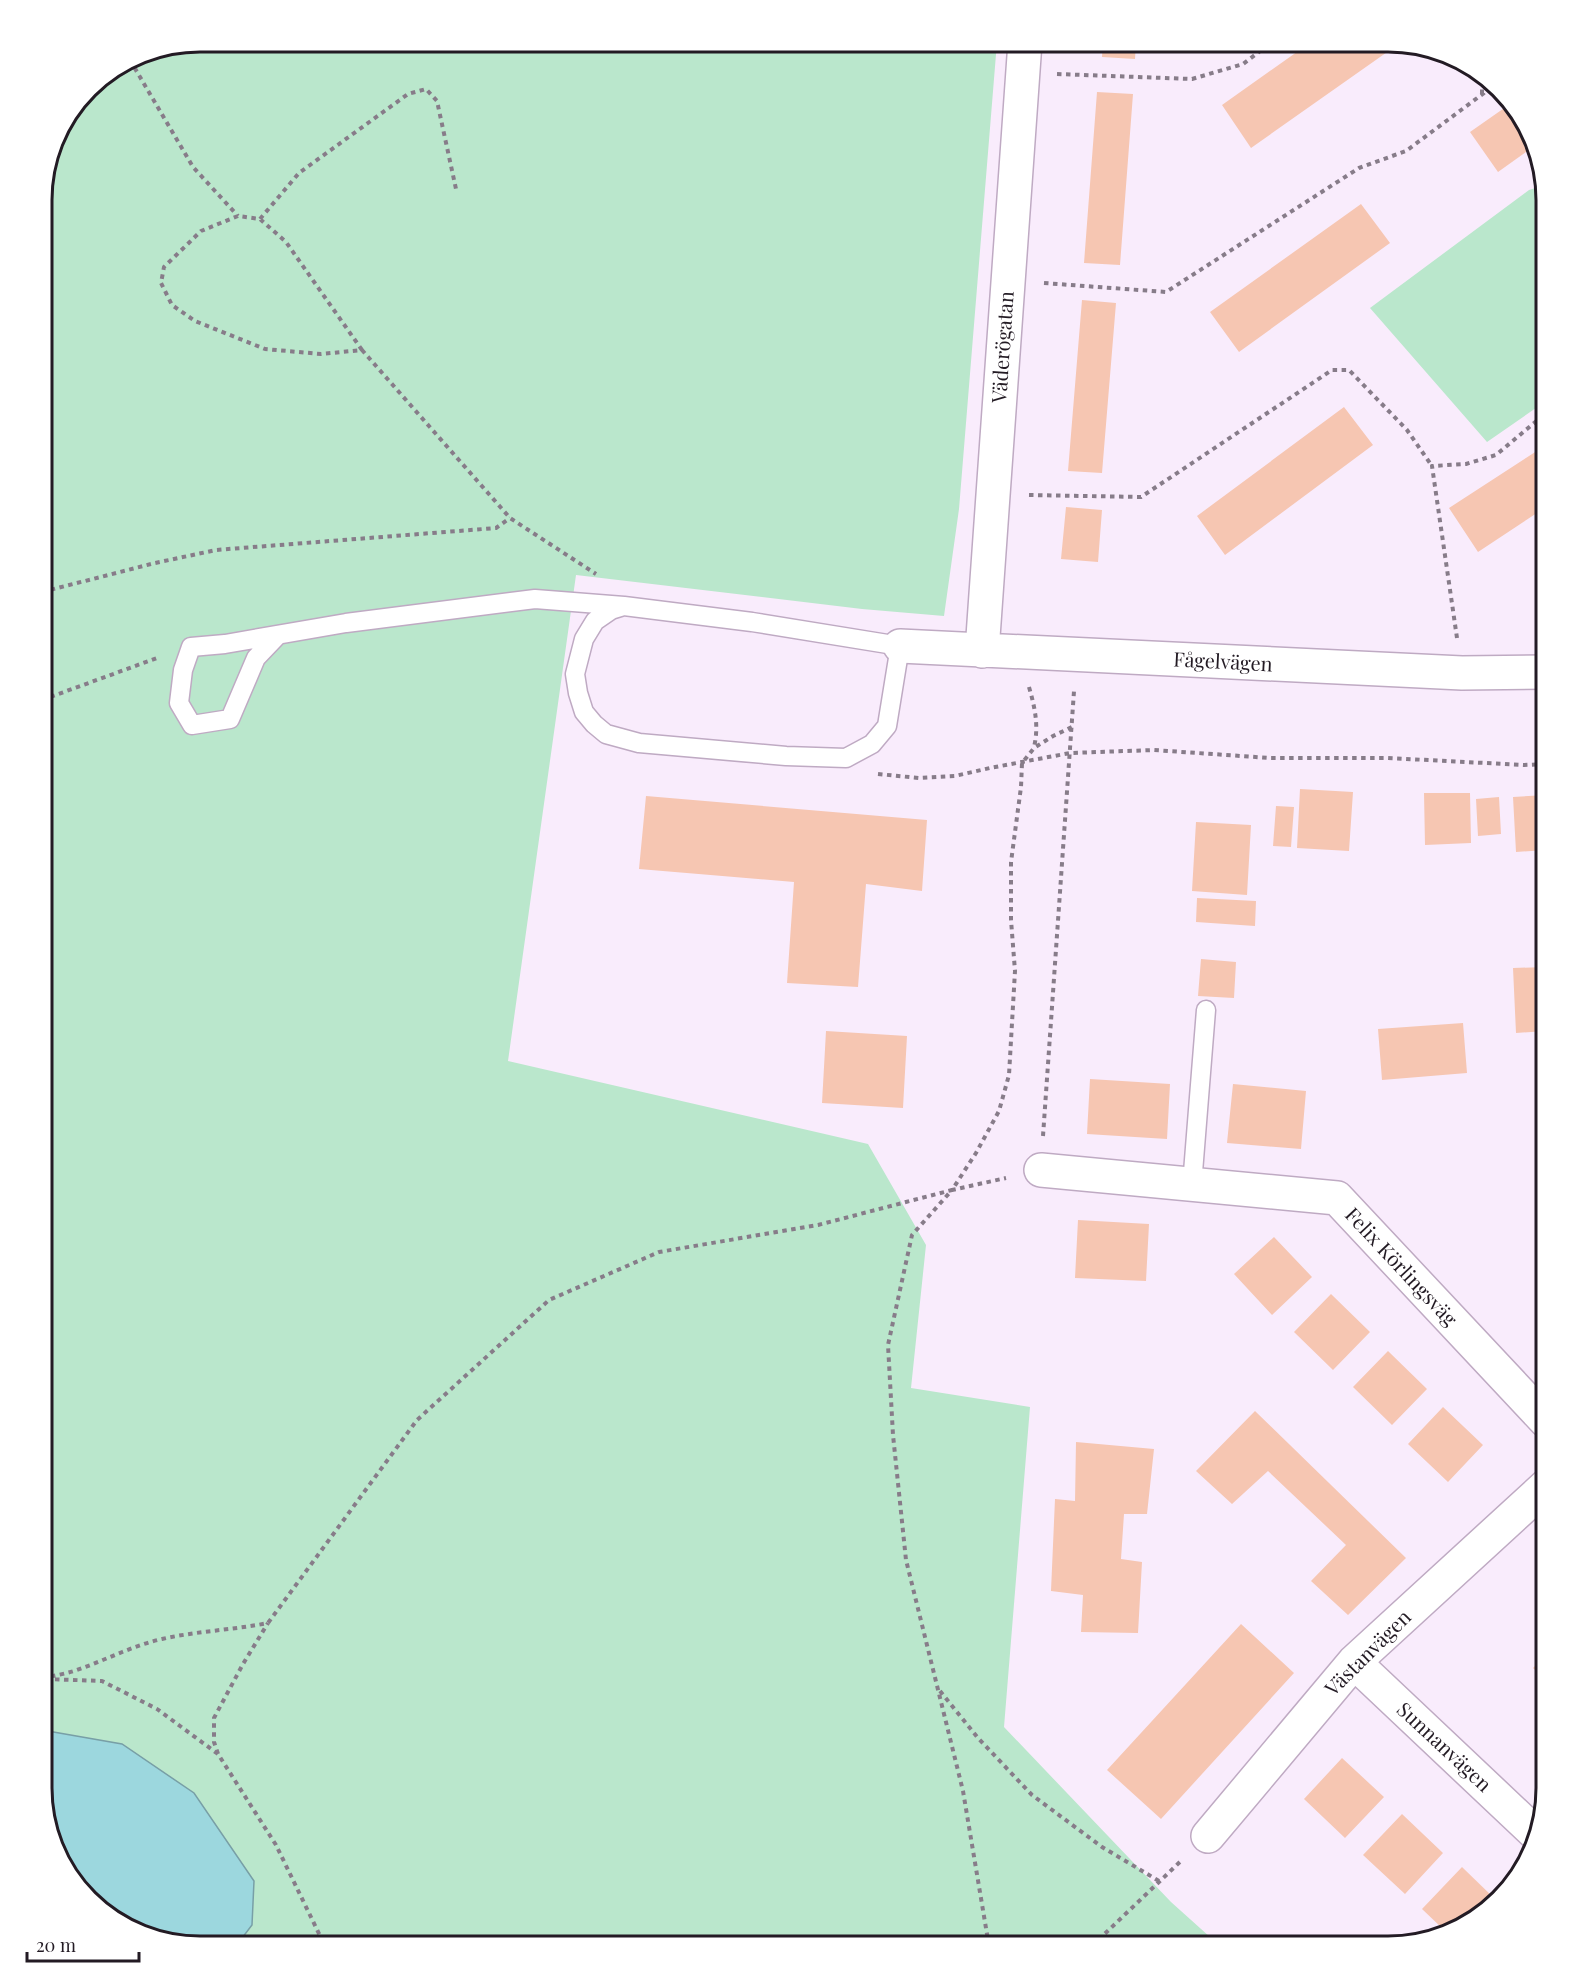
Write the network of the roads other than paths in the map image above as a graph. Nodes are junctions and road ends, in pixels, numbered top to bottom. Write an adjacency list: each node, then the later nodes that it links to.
1 (1023, 57): 5 (street, Väderögatan)
2 (624, 606): 3 (lane); 4 (lane); 4 (lane)
3 (278, 635): 3 (lane)
4 (900, 646): 5 (street, Fågelvägen)
5 (996, 652): 6 (street, Fågelvägen)
6 (1536, 672)
7 (1206, 1010): 9 (lane)
8 (1041, 1170): 9 (street, Felix Körlingsväg)
9 (1192, 1185): 10 (street, Felix Körlingsväg)
10 (1536, 1410)
11 (1536, 1495): 12 (street, Västanvägen)
12 (1354, 1662): 13 (street, Sunnanvägen); 14 (street, Västanvägen)
13 (1529, 1828)
14 (1208, 1836)

